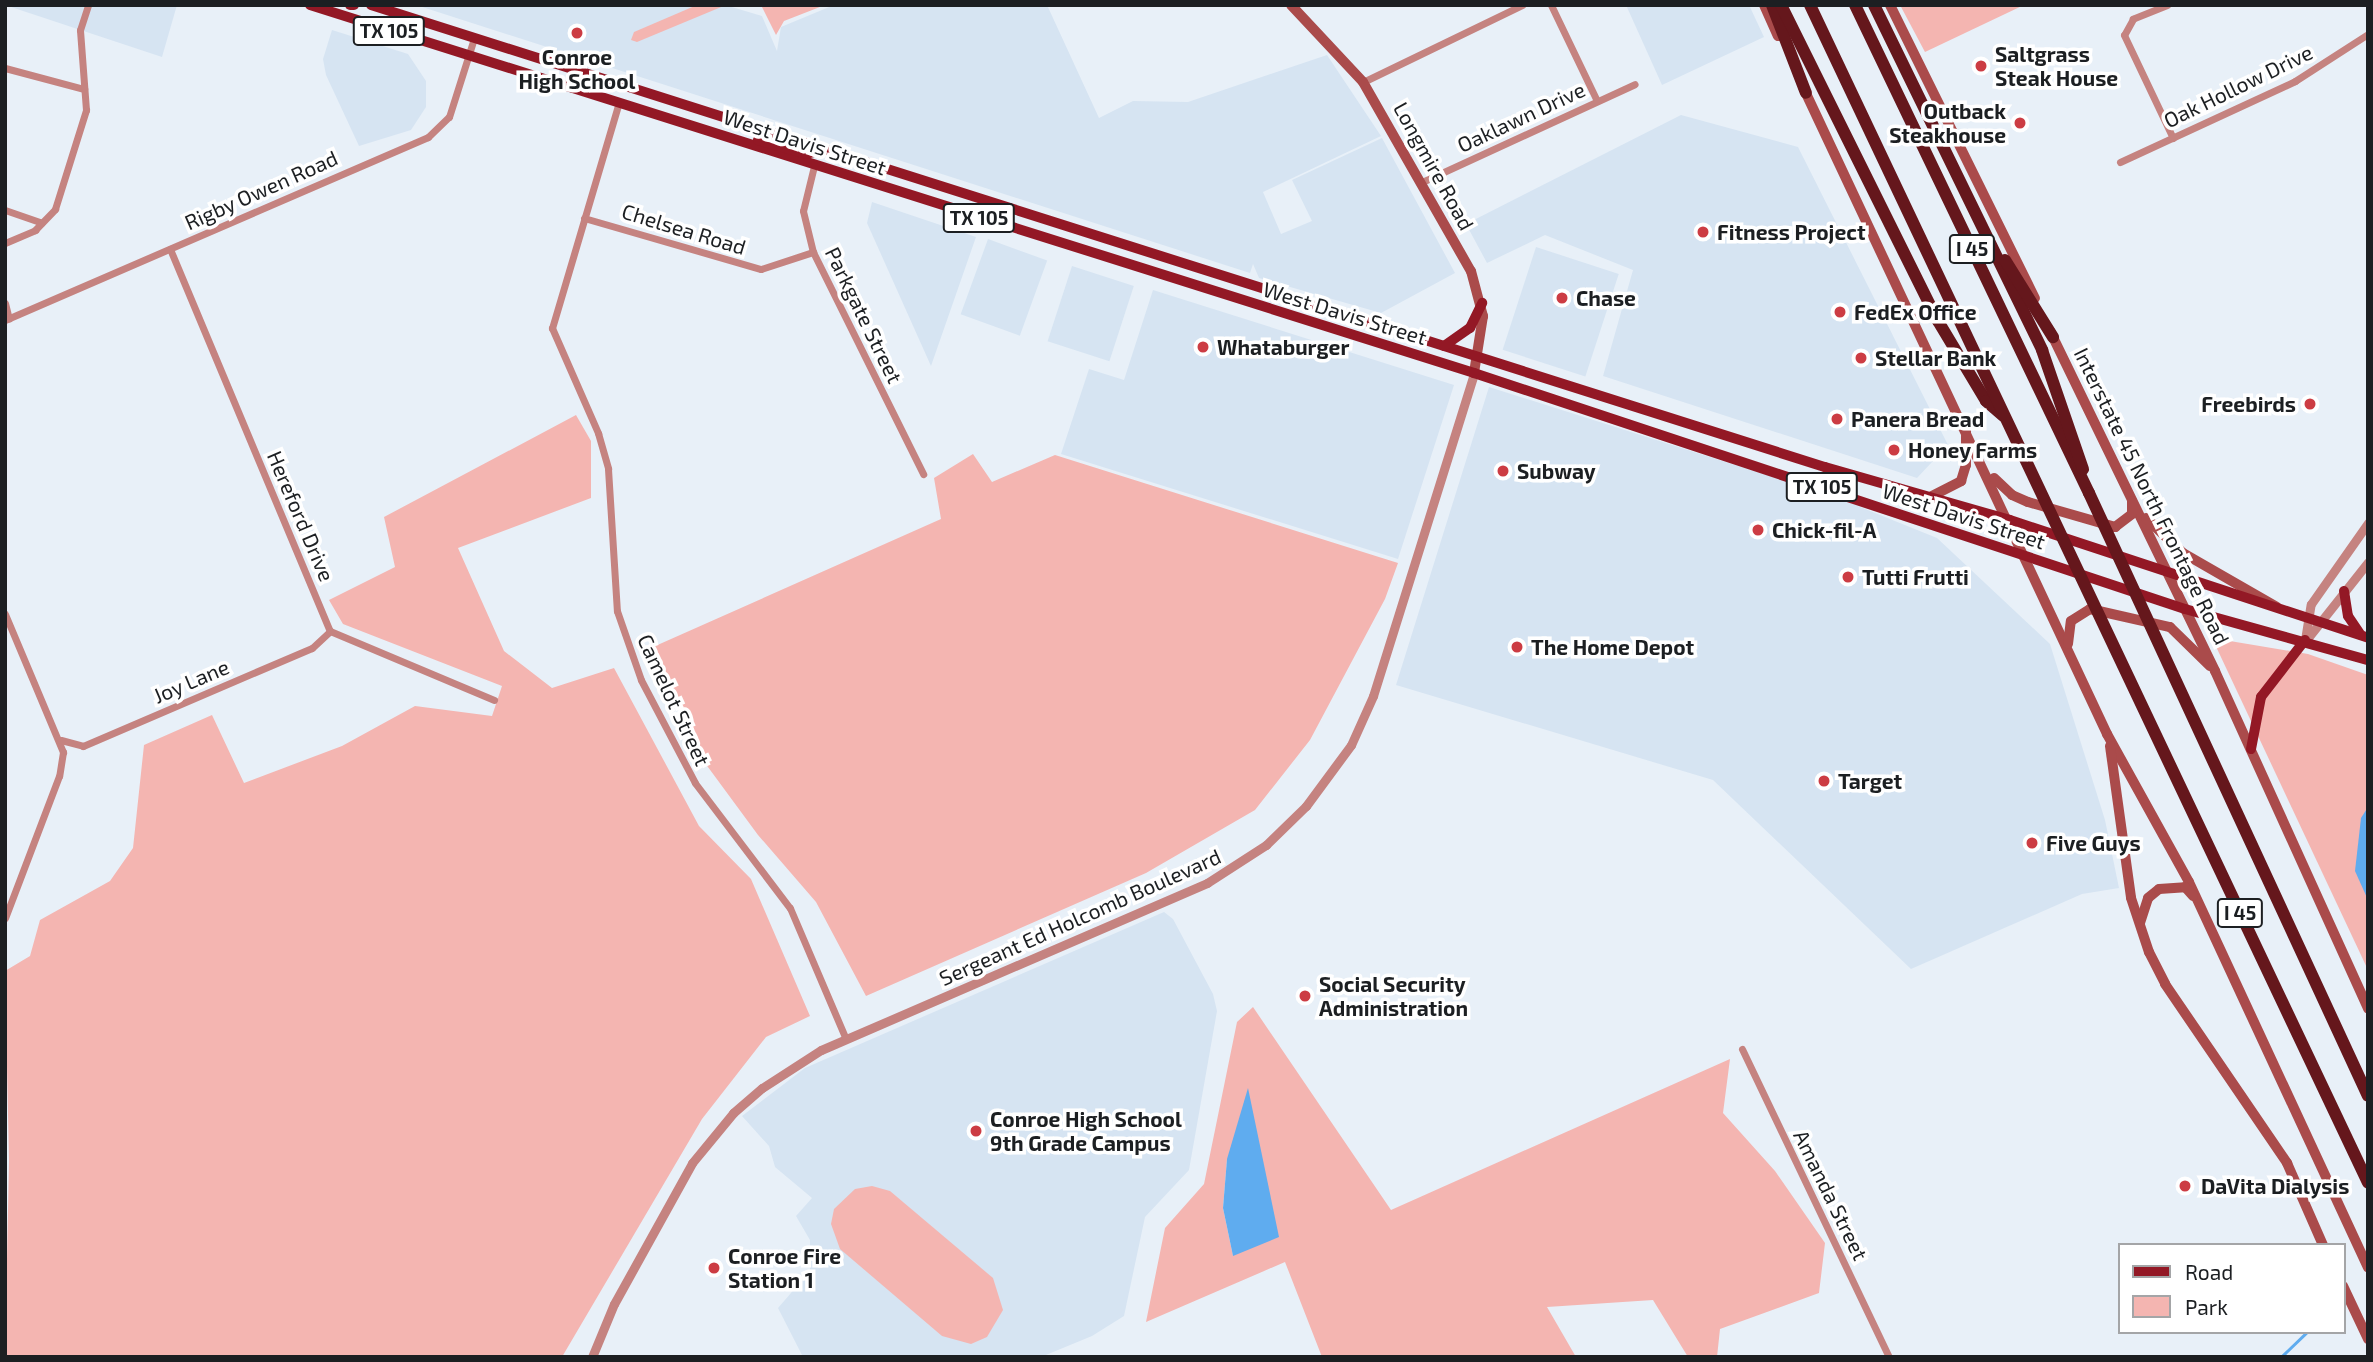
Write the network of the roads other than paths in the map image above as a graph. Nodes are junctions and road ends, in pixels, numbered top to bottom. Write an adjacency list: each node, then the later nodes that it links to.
1 (88, 5): 21 (street)
2 (310, 5): 17 (main road, West Davis Street / TX 105)
3 (372, 5): 16 (main road, West Davis Street / TX 105)
4 (1291, 5): 19 (main road, Longmire Road)
5 (1521, 5): 19 (street)
6 (1550, 5): 23 (street)
7 (1763, 5): 22 (main road)
8 (1772, 5): 22 (highway)
9 (1780, 5): 48 (highway)
10 (1810, 5): 48 (highway, I 45)
11 (1855, 5): 44 (highway); 52 (highway, I 45)
12 (1874, 5): 52 (highway)
13 (1890, 5): 44 (main road, Interstate 45 North Frontage Road)
14 (2167, 5): 26 (street)
15 (2368, 34): 26 (street, Oak Hollow Drive)
16 (474, 38): 17 (street, Rigby Owen Road); 25 (main road, West Davis Street / TX 105)
17 (468, 57): 24 (main road, West Davis Street / TX 105); 38 (street, Rigby Owen Road)
18 (5, 68): 21 (street)
19 (1363, 82): 32 (main road, Longmire Road)
20 (1635, 84): 23 (street, Oaklawn Drive)
21 (84, 89): 35 (street)
22 (1806, 93): 49 (main road)
23 (1597, 101): 32 (street, Oaklawn Drive)
24 (619, 102): 25 (main road); 27 (main road, West Davis Street / TX 105); 34 (street, Camelot Street)
25 (699, 110): 28 (main road, West Davis Street / TX 105)
26 (2173, 138): 29 (street, Oak Hollow Drive)
27 (738, 141): 28 (main road); 30 (main road, West Davis Street / TX 105)
28 (824, 150): 31 (main road, West Davis Street / TX 105)
29 (2120, 162)
30 (814, 166): 31 (main road); 37 (main road, West Davis Street / TX 105); 39 (street, Parkgate Street)
31 (899, 174): 40 (main road, West Davis Street / TX 105)
32 (1422, 182): 42 (main road, Longmire Road)
33 (5, 210): 35 (street)
34 (584, 218): 39 (street, Chelsea Road); 81 (street, Camelot Street)
35 (42, 223): 36 (street)
36 (5, 243)
37 (1063, 244): 40 (main road); 47 (main road, West Davis Street / TX 105)
38 (170, 249): 43 (street, Rigby Owen Road); 66 (street, Hereford Drive)
39 (813, 253): 51 (street, Parkgate Street)
40 (1161, 257): 45 (main road, West Davis Street / TX 105)
41 (5, 303): 43 (street)
42 (1482, 303): 45 (main road); 46 (main road, Longmire Road)
43 (7, 320)
44 (2053, 337): 54 (main road, Interstate 45 North Frontage Road)
45 (1444, 346): 46 (main road, West Davis Street / TX 105)
46 (1479, 358): 47 (main road, Longmire Road); 53 (main road, West Davis Street / TX 105)
47 (1474, 373): 58 (main road, West Davis Street / TX 105); 81 (street, Sergeant Ed Holcomb Boulevard)
48 (2006, 418): 84 (highway, I 45)
49 (1966, 427): 50 (main road); 53 (main road)
50 (1988, 473): 54 (main road); 56 (main road)
51 (923, 474)
52 (2089, 493): 83 (highway, I 45)
53 (1932, 496): 56 (main road, West Davis Street / TX 105)
54 (2132, 496): 55 (main road, Interstate 45 North Frontage Road)
55 (2138, 509): 60 (main road, Interstate 45 North Frontage Road); 63 (main road)
56 (2010, 520): 58 (main road); 60 (main road, West Davis Street / TX 105)
57 (2368, 523): 65 (street)
58 (2027, 557): 62 (main road, West Davis Street / TX 105); 69 (main road)
59 (2368, 562): 61 (street)
60 (2168, 571): 62 (main road, Interstate 45 North Frontage Road); 63 (main road, West Davis Street / TX 105)
61 (2344, 591): 65 (street); 67 (main road)
62 (2185, 609): 68 (main road, West Davis Street / TX 105); 71 (main road, Interstate 45 North Frontage Road)
63 (2280, 609): 65 (main road, West Davis Street / TX 105)
64 (5, 614): 74 (street)
65 (2314, 620): 67 (main road, West Davis Street / TX 105); 68 (street)
66 (330, 631): 72 (street); 74 (street, Joy Lane)
67 (2365, 637)
68 (2305, 640): 70 (main road, West Davis Street / TX 105); 75 (main road)
69 (2068, 645): 71 (main road); 73 (main road)
70 (2368, 660)
71 (2215, 671): 75 (main road, Interstate 45 North Frontage Road)
72 (494, 700)
73 (2107, 734): 76 (main road); 78 (main road)
74 (61, 740): 77 (street)
75 (2251, 749): 79 (main road, Interstate 45 North Frontage Road)
76 (2198, 901): 78 (main road); 86 (main road)
77 (5, 918)
78 (2140, 923): 85 (main road)
79 (2364, 990): 80 (main road, Interstate 45 North Frontage Road)
80 (2368, 1009)
81 (846, 1039): 89 (street, Sergeant Ed Holcomb Boulevard)
82 (1742, 1049): 90 (street, Amanda Street)
83 (2368, 1096)
84 (2368, 1184)
85 (2322, 1243)
86 (2368, 1267)
87 (2345, 1290): 88 (main road)
88 (2368, 1339)
89 (592, 1357)
90 (1889, 1357)

